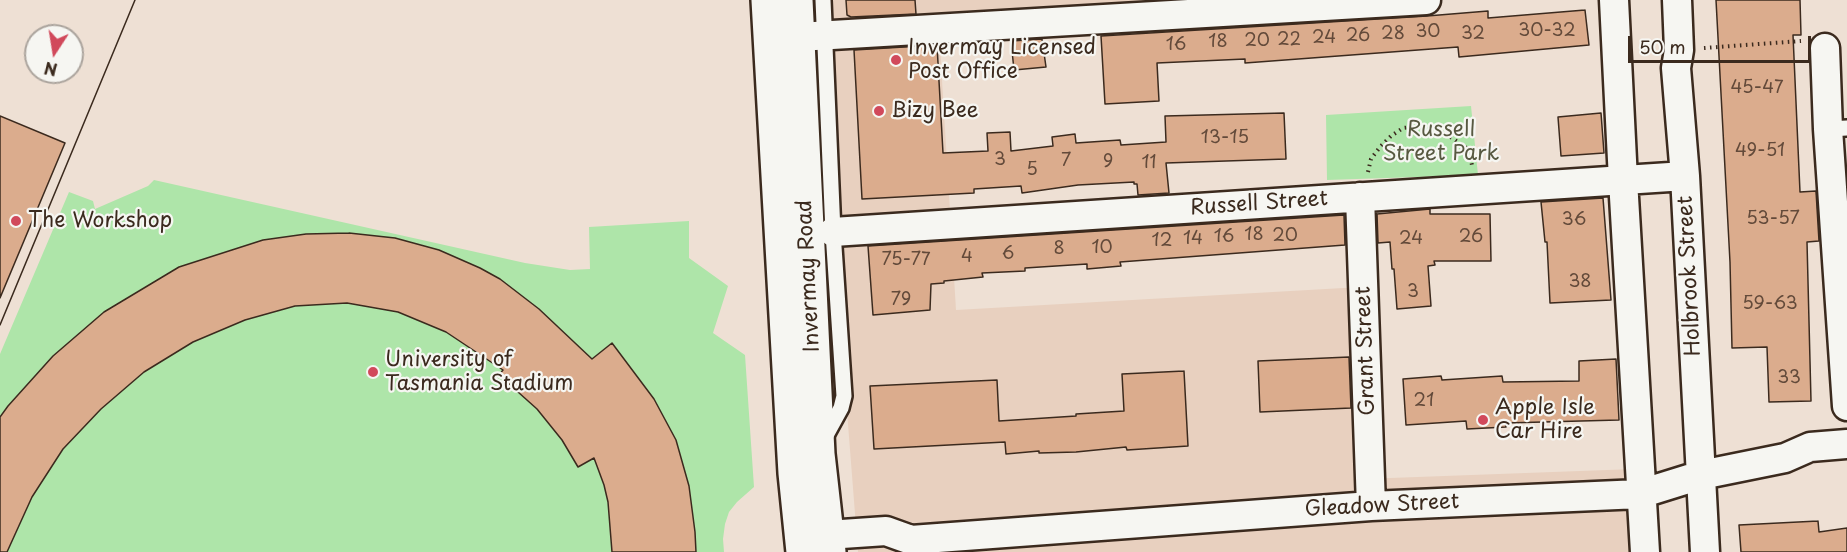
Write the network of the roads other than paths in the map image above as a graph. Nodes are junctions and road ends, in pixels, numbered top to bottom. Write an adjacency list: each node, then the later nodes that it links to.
1 (768, 0): 10 (main road, Invermay Road)
2 (796, 0): 7 (main road, Invermay Road)
3 (823, 0): 7 (lane)
4 (1426, 0): 7 (street)
5 (1614, 0): 12 (street)
6 (1677, 0): 11 (street, Holbrook Street)
7 (811, 36): 10 (main road); 14 (lane); 17 (main road, Invermay Road)
8 (1825, 48): 9 (street)
9 (1837, 129): 15 (street)
10 (777, 162): 21 (main road, Invermay Road)
11 (1685, 176): 12 (street, Russell Street); 18 (street, Holbrook Street)
12 (1623, 180): 13 (street, Russell Street); 19 (street)
13 (1366, 197): 14 (street, Russell Street); 20 (street, Grant Street)
14 (833, 232): 17 (lane)
15 (1847, 406)
16 (1847, 444): 18 (street, Gleadow Street)
17 (818, 454): 21 (main road, Invermay Road)
18 (1701, 476): 19 (street, Gleadow Street); 24 (street, Holbrook Street)
19 (1640, 494): 20 (street, Gleadow Street); 23 (street)
20 (1371, 506): 22 (street, Gleadow Street)
21 (815, 545): 22 (street, Gleadow Street)
22 (902, 546)
23 (1645, 552)
24 (1705, 552)

